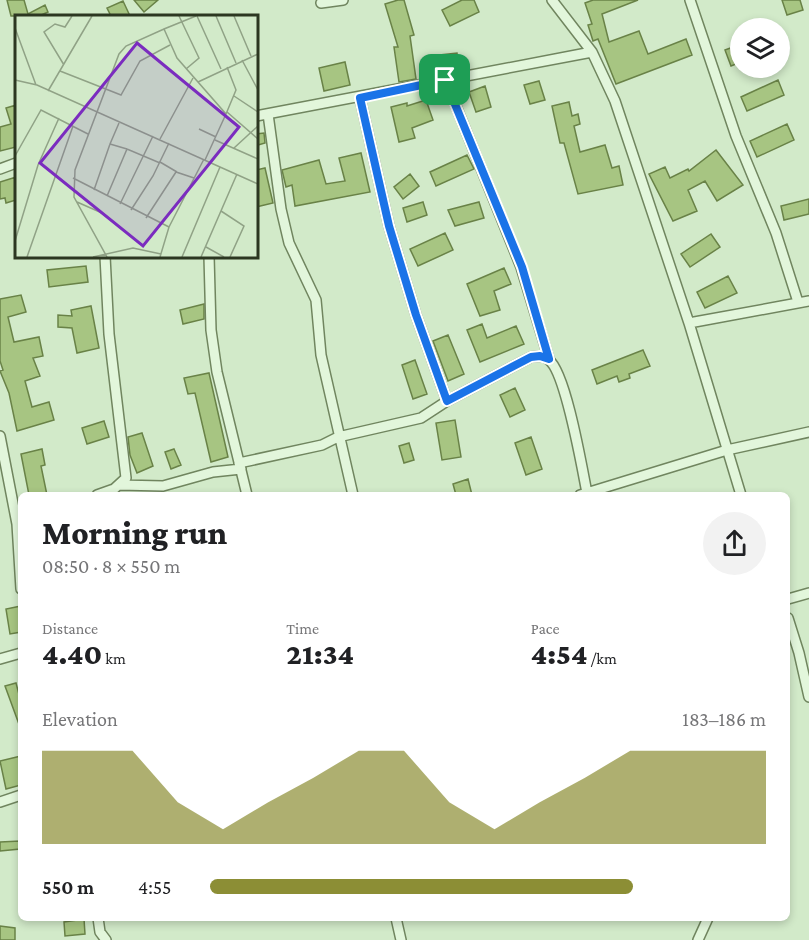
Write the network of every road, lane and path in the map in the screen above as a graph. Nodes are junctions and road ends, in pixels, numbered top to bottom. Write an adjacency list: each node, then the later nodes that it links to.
1 (343, 0): 4 (street)
2 (552, 0): 5 (street)
3 (690, 0): 15 (street)
4 (321, 3)
5 (592, 52): 6 (street); 16 (street)
6 (445, 80): 7 (street); 17 (street)
7 (360, 98): 8 (street); 18 (street)
8 (268, 114): 9 (street); 21 (street)
9 (258, 116)
10 (15, 163): 11 (street)
11 (0, 169)
12 (105, 258): 24 (street)
13 (209, 258): 23 (street)
14 (809, 301): 15 (street)
15 (798, 302): 16 (street)
16 (689, 323): 22 (street)
17 (549, 359): 18 (street); 28 (street)
18 (447, 401): 21 (street)
19 (809, 432): 22 (street)
20 (0, 435): 31 (street)
21 (338, 437): 23 (street); 27 (street)
22 (727, 450): 29 (street); 30 (street)
23 (240, 466): 24 (street); 26 (street)
24 (119, 485): 25 (street)
25 (104, 492)
26 (246, 492)
27 (353, 492)
28 (584, 492)
29 (590, 492)
30 (740, 492)
31 (18, 518)
32 (809, 593): 33 (street)
33 (790, 598)
34 (790, 624): 37 (street)
35 (18, 654): 36 (street)
36 (0, 659)
37 (809, 697)
38 (18, 796): 39 (street)
39 (0, 802)
40 (98, 921): 43 (street)
41 (397, 921): 44 (street)
42 (707, 921): 45 (street)
43 (106, 940)
44 (401, 940)
45 (698, 940)

